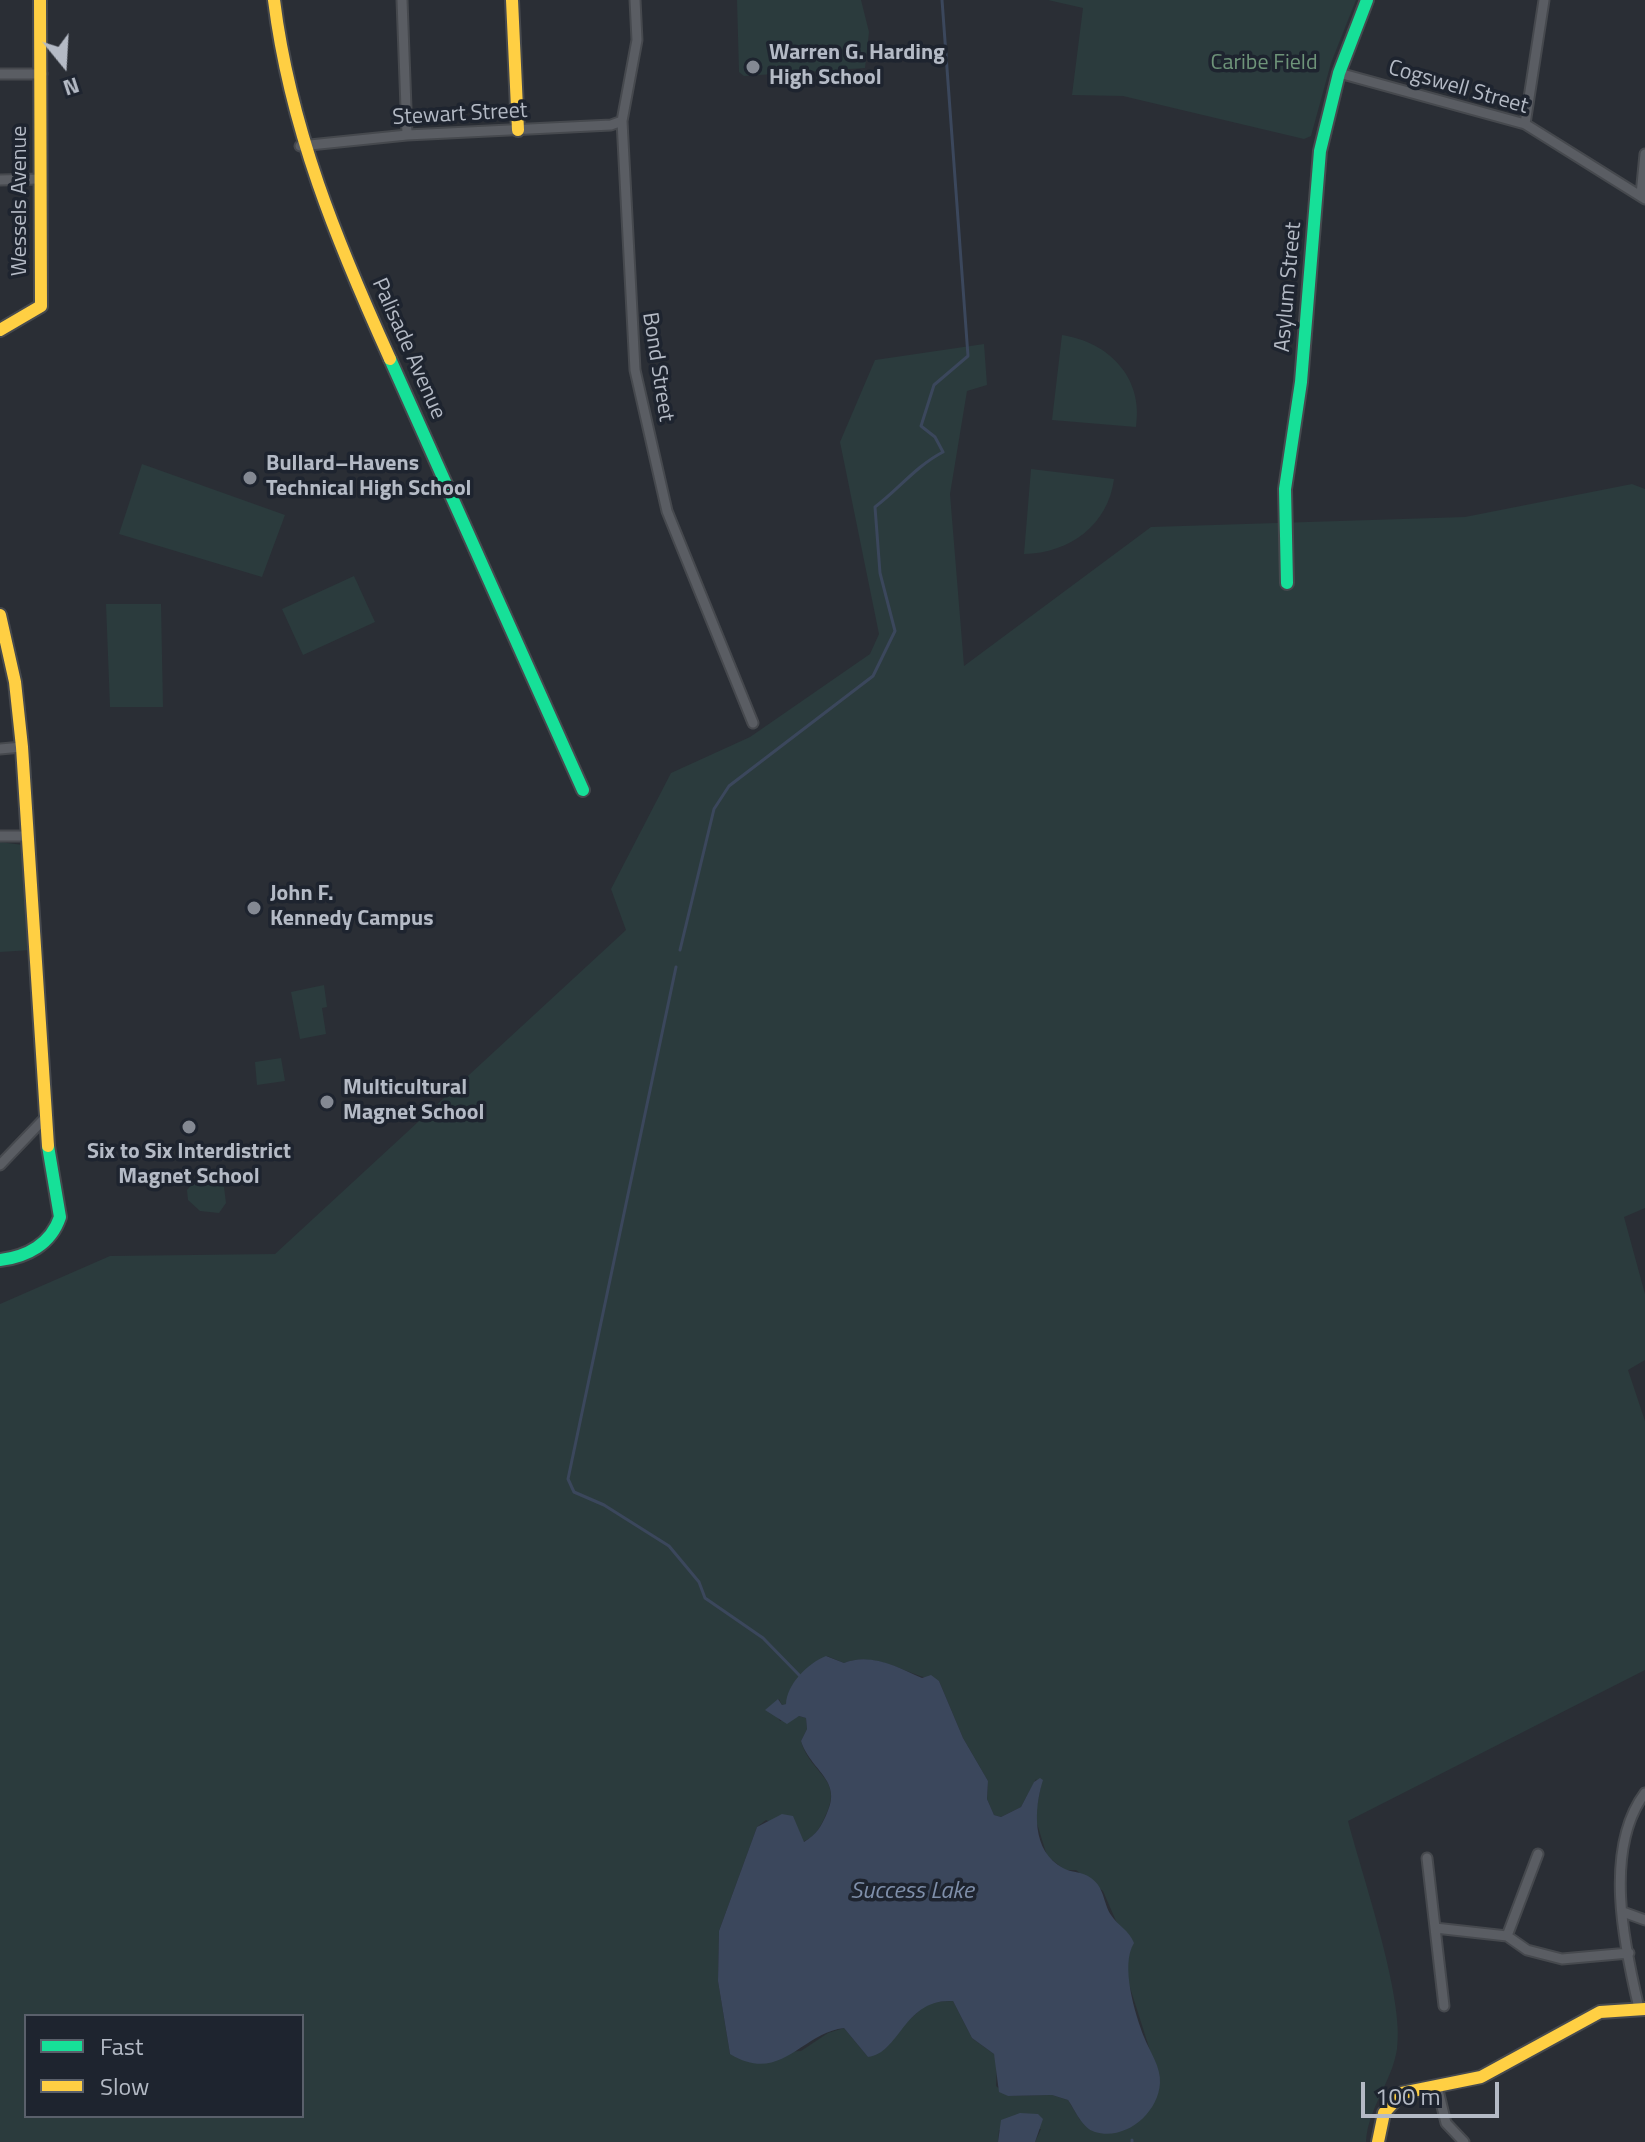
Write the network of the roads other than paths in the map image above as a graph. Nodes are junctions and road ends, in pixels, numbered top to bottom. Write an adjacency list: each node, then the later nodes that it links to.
1 (40, 0): 10 (street, Wessels Avenue)
2 (274, 0): 15 (street, Palisade Avenue)
3 (402, 0): 14 (street)
4 (512, 0): 13 (street)
5 (635, 0): 11 (street, Bond Street)
6 (1367, 0): 8 (street, Asylum Street)
7 (1544, 0): 12 (street)
8 (1339, 73): 12 (street, Cogswell Street); 21 (street, Asylum Street)
9 (0, 74): 10 (street)
10 (42, 74): 17 (street, Wessels Avenue)
11 (622, 121): 13 (street, Stewart Street); 23 (street, Bond Street)
12 (1525, 124): 19 (street, Cogswell Street)
13 (518, 130): 14 (street, Stewart Street)
14 (407, 135): 15 (street, Stewart Street)
15 (300, 146): 26 (street, Palisade Avenue)
16 (1645, 154): 19 (street)
17 (40, 179): 18 (street); 20 (street, Wessels Avenue)
18 (0, 180)
19 (1643, 197)
20 (0, 330)
21 (1287, 583)
22 (0, 615): 24 (street)
23 (753, 723)
24 (22, 747): 25 (street); 28 (street)
25 (0, 749)
26 (583, 790)
27 (0, 836): 28 (street)
28 (28, 836): 29 (street)
29 (44, 1119): 30 (street); 31 (street)
30 (0, 1165)
31 (0, 1260)
32 (1645, 1793): 35 (street)
33 (1538, 1854): 38 (street)
34 (1427, 1858): 37 (street)
35 (1623, 1912): 36 (street); 39 (street)
36 (1645, 1920)
37 (1435, 1928): 38 (street); 40 (street)
38 (1507, 1936): 39 (street)
39 (1629, 1953): 41 (street)
40 (1444, 2006)
41 (1642, 2009): 42 (street)
42 (1437, 2086): 43 (street); 44 (street)
43 (1378, 2142)
44 (1464, 2142)

